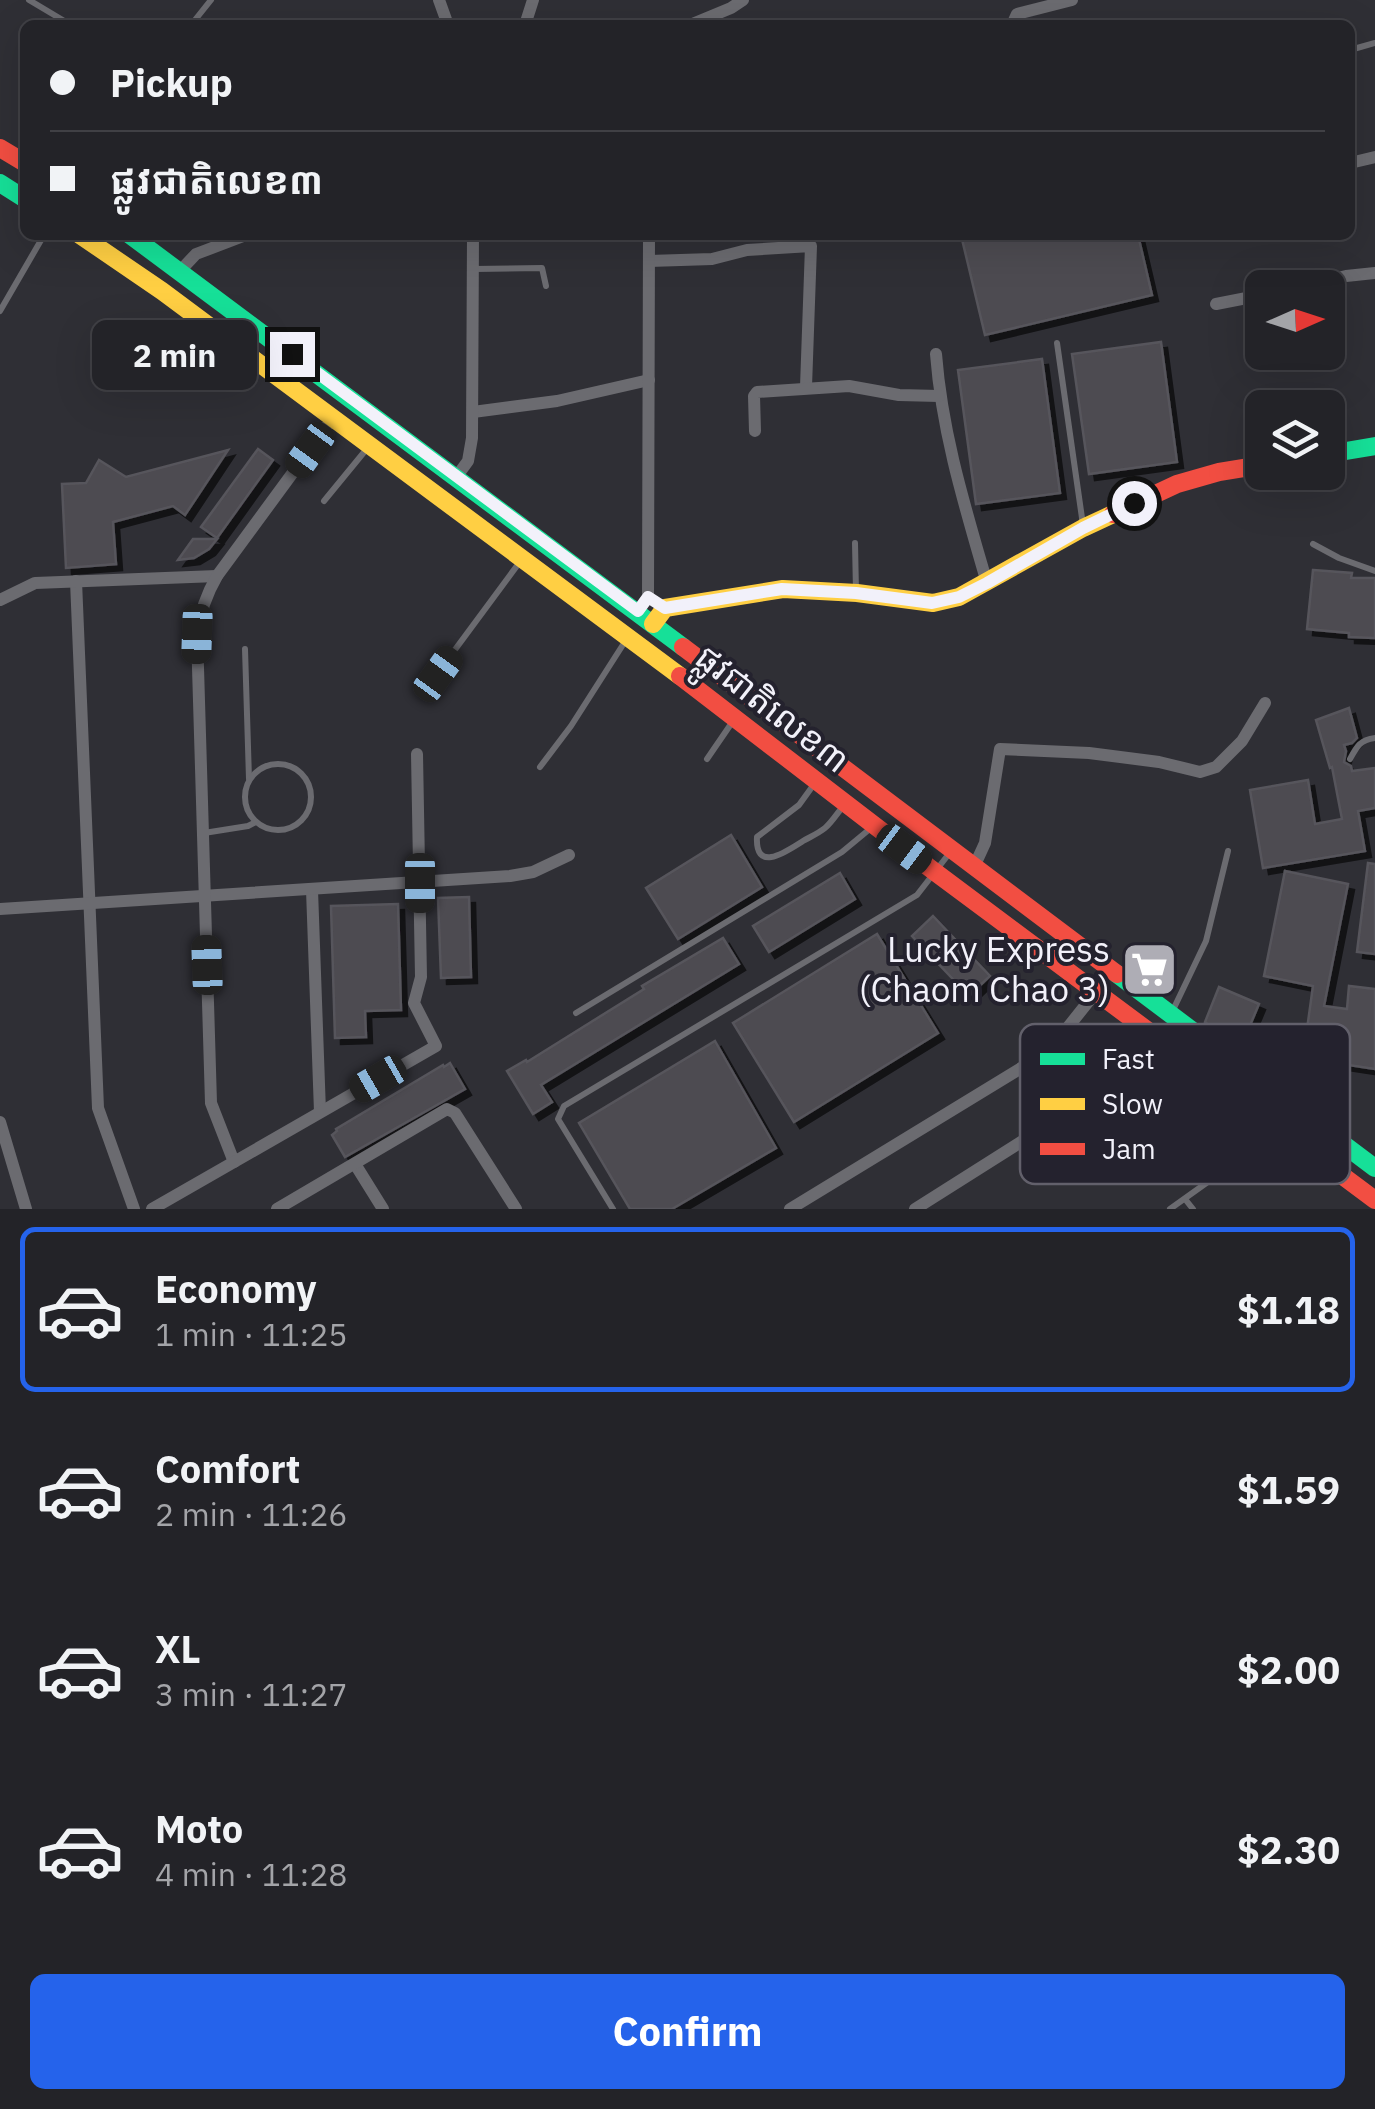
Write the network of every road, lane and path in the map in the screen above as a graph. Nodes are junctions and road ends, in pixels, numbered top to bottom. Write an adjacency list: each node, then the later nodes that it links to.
1 (30, 0): 5 (lane)
2 (210, 0): 6 (lane)
3 (742, 0): 7 (street)
4 (1072, 0): 8 (street)
5 (63, 20)
6 (194, 20)
7 (702, 20)
8 (1015, 20)
9 (41, 240): 24 (lane)
10 (87, 240): 31 (main road, ផ្លូវជាតិលេខ៣)
11 (137, 240): 18 (main road, ផ្លូវជាតិលេខ៣)
12 (233, 240): 18 (street)
13 (473, 240): 17 (street)
14 (649, 240): 16 (street)
15 (810, 241): 16 (street); 28 (street)
16 (649, 261): 27 (street)
17 (474, 270): 21 (lane); 30 (street)
18 (180, 271): 37 (main road, ផ្លូវជាតិលេខ៣)
19 (1375, 273): 20 (street)
20 (1345, 276)
21 (546, 286)
22 (1245, 298): 23 (street)
23 (1216, 304)
24 (0, 310)
25 (1057, 343): 39 (lane)
26 (936, 354): 29 (street)
27 (649, 380): 30 (street); 49 (street)
28 (806, 388): 29 (street); 32 (street)
29 (940, 396): 46 (street)
30 (473, 412): 37 (street)
31 (332, 418): 33 (main road, ផ្លូវជាតិលេខ៣); 44 (street)
32 (755, 432)
33 (369, 446): 38 (lane); 42 (main road, ផ្លូវជាតិលេខ៣)
34 (1375, 446): 35 (main road)
35 (1345, 451)
36 (1245, 467): 39 (main road)
37 (457, 476): 49 (main road, ផ្លូវជាតិលេខ៣)
38 (324, 502)
39 (1083, 528): 46 (main road)
40 (855, 543): 47 (lane)
41 (1313, 544): 43 (lane)
42 (522, 558): 52 (main road, ផ្លូវជាតិលេខ៣); 54 (lane)
43 (1375, 571)
44 (218, 576): 45 (street); 67 (street)
45 (76, 581): 48 (street); 76 (street)
46 (987, 583): 47 (main road)
47 (856, 593): 50 (main road)
48 (0, 600)
49 (643, 604): 50 (street); 51 (main road, ផ្លូវជាតិលេខ៣)
50 (665, 608): 51 (main road)
51 (653, 624): 68 (main road, ផ្លូវជាតិលេខ៣)
52 (628, 636): 56 (main road, ផ្លូវជាតិលេខ៣); 61 (lane)
53 (244, 649): 62 (lane)
54 (438, 674)
55 (1265, 703): 71 (street)
56 (735, 719): 59 (lane); 63 (main road, ផ្លូវជាតិលេខ៣)
57 (1375, 738): 60 (lane)
58 (417, 754): 73 (street)
59 (707, 759)
60 (1350, 760)
61 (540, 767)
62 (248, 780): 65 (lane); 65 (lane)
63 (816, 782): 64 (main road, ផ្លូវជាតិលេខ៣); 64 (lane)
64 (845, 804): 66 (main road, ផ្លូវជាតិលេខ៣)
65 (256, 822): 67 (lane)
66 (873, 826): 72 (main road, ផ្លូវជាតិលេខ៣); 79 (lane)
67 (203, 833): 75 (street)
68 (952, 850): 71 (main road, ផ្លូវជាតិលេខ៣); 72 (lane)
69 (1228, 852): 80 (lane)
70 (569, 855): 73 (street)
71 (974, 868): 80 (main road, ផ្លូវជាតិលេខ៣)
72 (934, 872): 78 (main road, ផ្លូវជាតិលេខ៣); 102 (lane)
73 (420, 883): 74 (street); 85 (street)
74 (312, 890): 75 (street); 85 (street)
75 (206, 896): 76 (street); 89 (street)
76 (88, 904): 77 (street); 97 (street)
77 (0, 909)
78 (1096, 992): 81 (street); 82 (main road, ផ្លូវជាតិលេខ៣)
79 (576, 1012)
80 (1171, 1015): 83 (main road, ផ្លូវជាតិលេខ៣)
81 (1071, 1024)
82 (1139, 1024)
83 (1183, 1024)
84 (1020, 1069): 103 (street)
85 (320, 1112): 89 (street)
86 (0, 1122): 96 (street)
87 (1020, 1143): 104 (street)
88 (1350, 1149): 91 (main road, ផ្លូវជាតិលេខ៣)
89 (234, 1162): 98 (street)
90 (355, 1164): 99 (street); 100 (street); 101 (street)
91 (1375, 1168)
92 (1350, 1181): 95 (main road, ផ្លូវជាតិលេខ៣)
93 (1206, 1184): 94 (lane)
94 (1185, 1199): 105 (lane); 106 (lane)
95 (1375, 1200)
96 (26, 1209)
97 (134, 1209)
98 (152, 1209)
99 (278, 1209)
100 (383, 1209)
101 (516, 1209)
102 (613, 1209)
103 (790, 1209)
104 (915, 1209)
105 (1170, 1209)
106 (1193, 1209)

